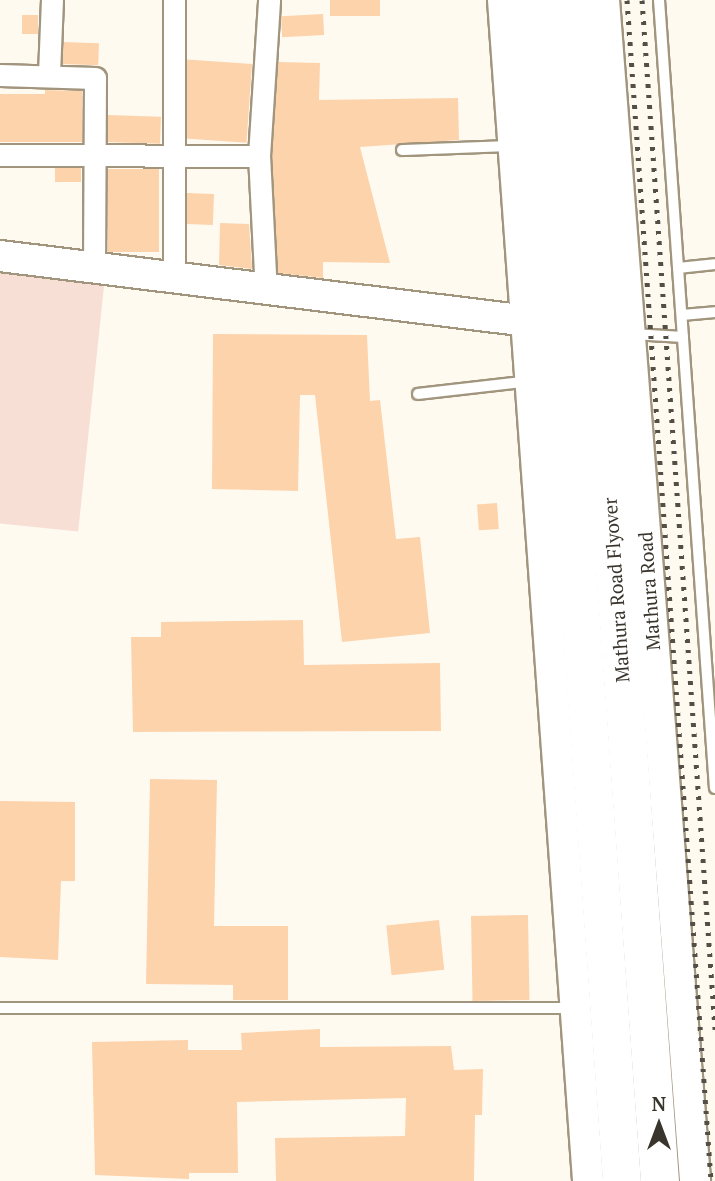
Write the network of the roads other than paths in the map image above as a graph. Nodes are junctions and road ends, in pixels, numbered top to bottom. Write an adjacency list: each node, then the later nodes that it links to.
1 (52, 0): 9 (street)
2 (174, 0): 16 (street)
3 (269, 0): 14 (street)
4 (503, 0): 11 (main road)
5 (536, 0): 17 (highway, Mathura Road Flyover)
6 (573, 0): 17 (highway, Mathura Road Flyover)
7 (604, 0): 27 (main road, Mathura Road)
8 (659, 0): 21 (lane)
9 (49, 74): 10 (street); 15 (street)
10 (0, 75)
11 (514, 146): 12 (lane); 26 (main road)
12 (401, 150)
13 (0, 155): 15 (street)
14 (259, 156): 16 (street); 23 (street)
15 (92, 157): 16 (street); 20 (street)
16 (174, 159): 22 (street)
17 (573, 253): 37 (highway, Mathura Road Flyover); 38 (highway, Mathura Road Flyover)
18 (0, 257): 20 (main road)
19 (715, 264): 21 (lane)
20 (94, 268): 22 (main road)
21 (678, 268): 25 (lane)
22 (174, 278): 23 (main road)
23 (266, 293): 26 (main road)
24 (715, 312): 25 (lane)
25 (682, 315): 28 (lane)
26 (528, 321): 29 (main road)
27 (629, 333): 28 (lane); 39 (main road, Mathura Road)
28 (683, 337): 32 (lane)
29 (533, 381): 30 (lane); 35 (main road)
30 (418, 394)
31 (715, 605): 32 (lane)
32 (702, 606): 33 (lane)
33 (715, 789)
34 (0, 1008): 35 (lane)
35 (576, 1008): 36 (main road)
36 (588, 1181)
37 (622, 1181)
38 (660, 1181)
39 (695, 1181)

